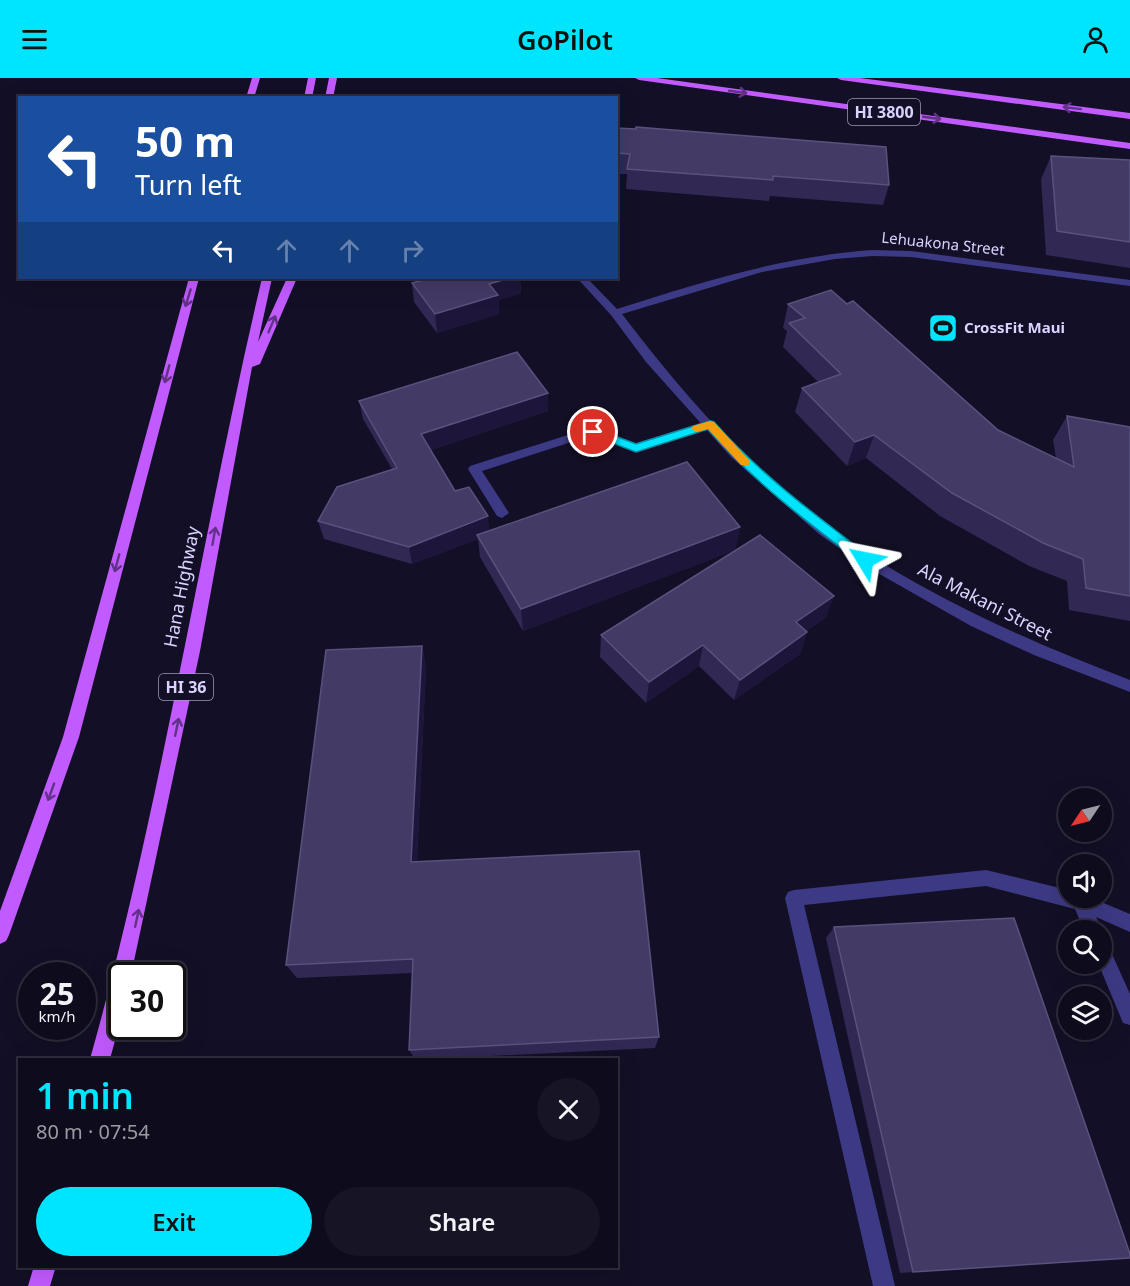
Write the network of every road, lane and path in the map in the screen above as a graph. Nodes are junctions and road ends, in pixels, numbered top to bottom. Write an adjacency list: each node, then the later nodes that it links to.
1 (256, 78): 6 (main road)
2 (312, 78): 7 (main road)
3 (333, 78): 8 (main road)
4 (639, 78): 10 (main road, HI 3800, one-way to 10)
5 (841, 78): 9 (main road, HI 3800, one-way to 5)
6 (251, 96)
7 (308, 96)
8 (329, 96)
9 (1130, 116)
10 (1130, 146)
11 (194, 279): 24 (main road, one-way to 24)
12 (267, 279): 17 (main road, Hana Highway / HI 36)
13 (292, 279): 17 (main road, one-way to 13)
14 (583, 279): 16 (street, Ala Makani Street)
15 (1130, 283): 16 (street, Lehuakona Street)
16 (615, 313): 18 (street, Ala Makani Street)
17 (240, 397): 25 (main road, Hana Highway / HI 36, one-way to 17)
18 (710, 424): 19 (street); 20 (street, Ala Makani Street)
19 (502, 513)
20 (1130, 686)
21 (1058, 896): 34 (street)
22 (1094, 908): 23 (street)
23 (1130, 923)
24 (0, 935)
25 (126, 962)
26 (1112, 974): 27 (street)
27 (1130, 1016)
28 (108, 1029): 29 (main road, Hana Highway / HI 36)
29 (100, 1058)
30 (45, 1268): 32 (main road)
31 (46, 1268): 33 (main road)
32 (39, 1286)
33 (45, 1286)
34 (884, 1286)

